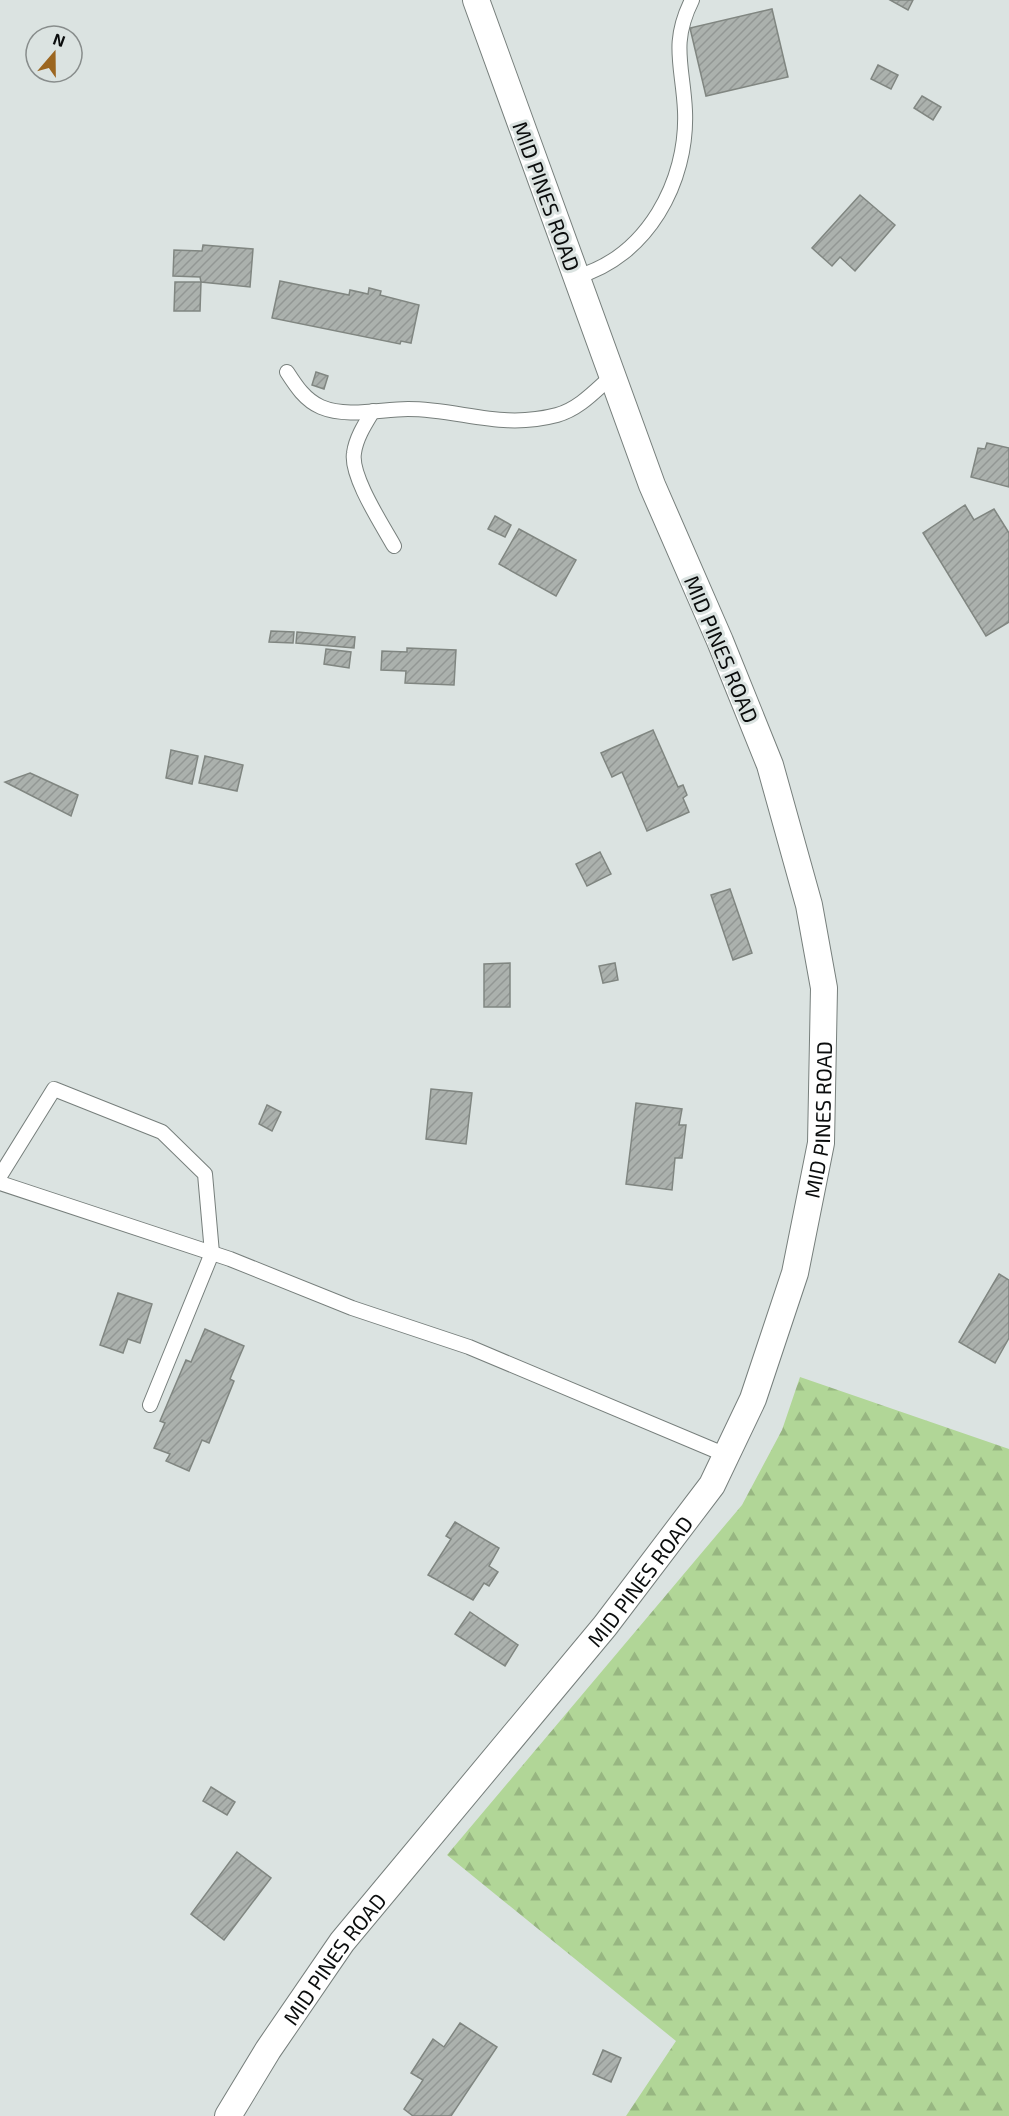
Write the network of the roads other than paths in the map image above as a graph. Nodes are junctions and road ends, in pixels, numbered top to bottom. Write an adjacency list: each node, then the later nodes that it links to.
1 (476, 0): 3 (street, MID PINES ROAD)
2 (692, 0): 3 (lane)
3 (576, 277): 5 (street, MID PINES ROAD)
4 (287, 372): 6 (lane)
5 (612, 376): 6 (lane); 12 (street, MID PINES ROAD)
6 (373, 411): 7 (lane)
7 (394, 546)
8 (0, 1176): 10 (lane)
9 (0, 1183): 10 (lane)
10 (212, 1253): 11 (lane); 12 (lane)
11 (150, 1405)
12 (726, 1455): 13 (street, MID PINES ROAD)
13 (228, 2116)

